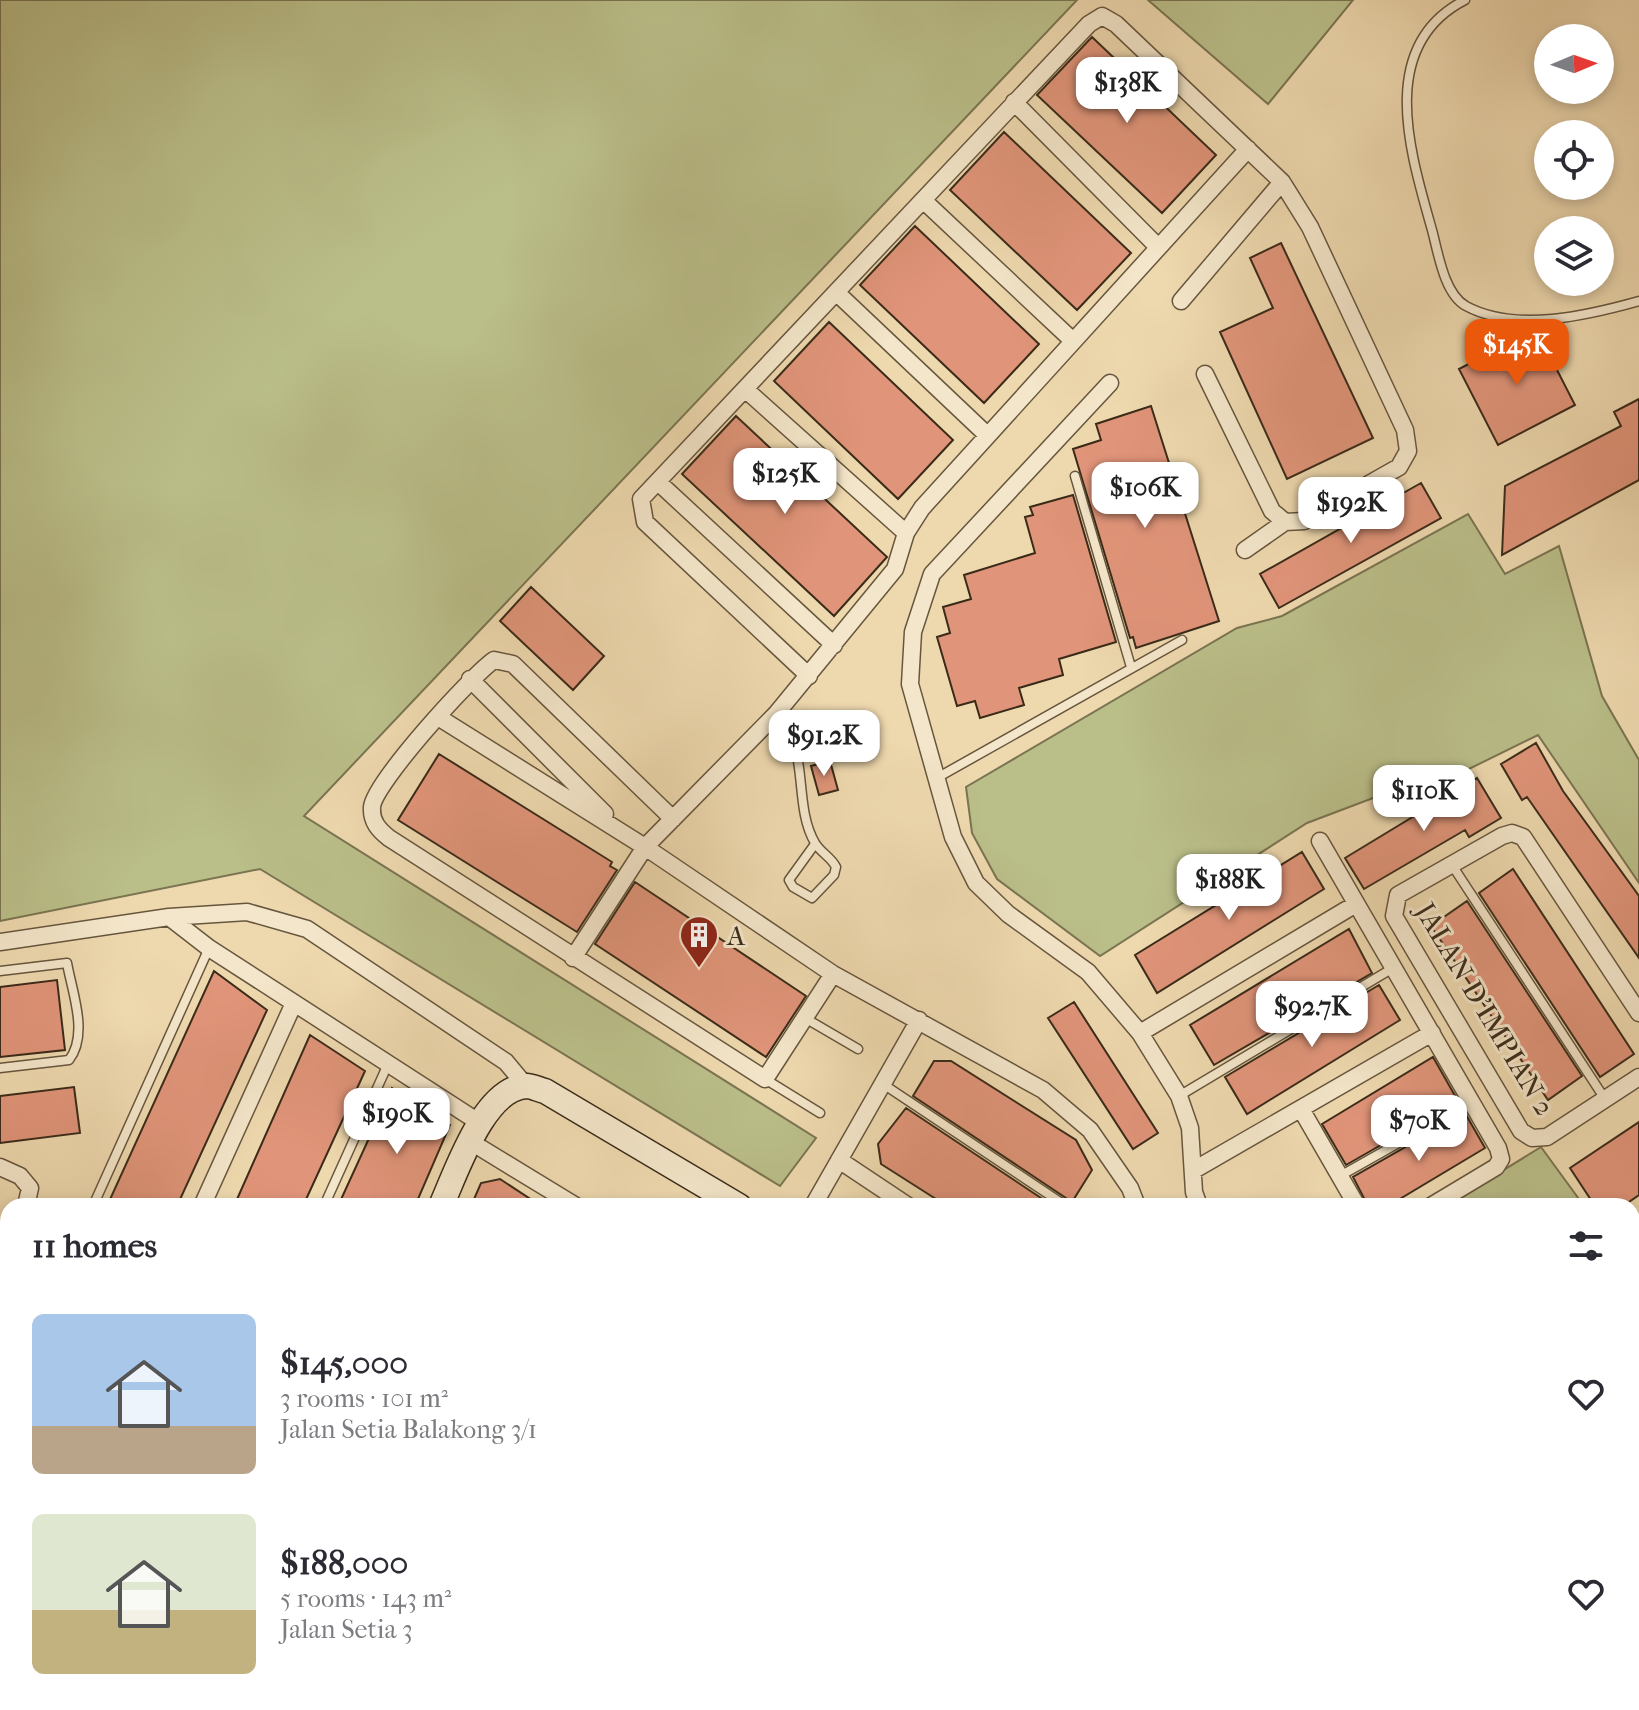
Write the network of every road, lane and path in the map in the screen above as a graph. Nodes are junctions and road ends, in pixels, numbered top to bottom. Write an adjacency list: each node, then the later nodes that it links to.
1 (1465, 0): 9 (lane)
2 (1014, 102): 3 (street); 5 (street); 6 (street)
3 (1248, 149): 4 (street); 6 (street)
4 (1282, 182): 8 (street); 17 (street)
5 (923, 200): 7 (street); 10 (street)
6 (1158, 247): 10 (street)
7 (837, 293): 13 (street); 14 (street)
8 (1181, 301)
9 (1639, 301)
10 (1073, 341): 14 (street)
11 (1205, 374): 17 (street)
12 (1110, 383): 27 (street)
13 (745, 389): 16 (street); 18 (street)
14 (987, 435): 18 (street)
15 (1075, 476): 22 (lane)
16 (658, 482): 21 (street); 23 (street)
17 (1285, 522): 19 (street)
18 (906, 533): 21 (street)
19 (1245, 550)
20 (1182, 640): 22 (lane)
21 (834, 645): 23 (street)
22 (1131, 667): 27 (lane)
23 (809, 676): 25 (street)
24 (470, 679): 26 (street); 28 (street); 29 (street)
25 (776, 714): 28 (street); 31 (lane)
26 (438, 717): 29 (street); 38 (street)
27 (935, 779): 46 (street)
28 (673, 819): 32 (street)
29 (625, 834): 32 (street)
30 (1320, 841): 34 (street)
31 (815, 844): 31 (lane)
32 (645, 847): 38 (street); 41 (street)
33 (1451, 864): 43 (street, JALAN D'IMPIAN 2); 56 (lane); 56 (street, JALAN D'IMPIAN 2)
34 (1356, 904): 39 (street); 46 (street)
35 (169, 917): 36 (street); 37 (street); 54 (street)
36 (0, 942)
37 (209, 948): 42 (street); 66 (lane)
38 (573, 958): 52 (street)
39 (1394, 967): 47 (street); 55 (lane)
40 (0, 971): 50 (lane)
41 (833, 974): 44 (street); 45 (street)
42 (294, 1003): 49 (street); 67 (street)
43 (1639, 1013)
44 (805, 1018): 48 (lane); 52 (street)
45 (919, 1020): 53 (street); 75 (street)
46 (1140, 1033): 55 (street)
47 (1432, 1033): 57 (street); 58 (street)
48 (858, 1049)
49 (388, 1064): 60 (street); 68 (lane)
50 (0, 1068)
51 (1639, 1077): 56 (street, JALAN D'IMPIAN 2)
52 (765, 1079): 59 (lane)
53 (883, 1084): 61 (street); 74 (lane)
54 (526, 1086): 60 (street); 71 (street)
55 (1179, 1096): 63 (street)
56 (1605, 1099)
57 (1471, 1101): 64 (lane); 78 (street)
58 (1301, 1109): 63 (street); 64 (street)
59 (820, 1113)
60 (475, 1132): 69 (street); 70 (street)
61 (839, 1160): 72 (street); 73 (street)
62 (0, 1167): 65 (street)
63 (1194, 1170): 76 (street)
64 (1340, 1177): 77 (street)
65 (28, 1198)
66 (97, 1198)
67 (206, 1198)
68 (328, 1198)
69 (445, 1198)
70 (565, 1198)
71 (726, 1198)
72 (818, 1198)
73 (896, 1198)
74 (1054, 1198)
75 (1134, 1198)
76 (1198, 1198)
77 (1352, 1198)
78 (1444, 1198)

